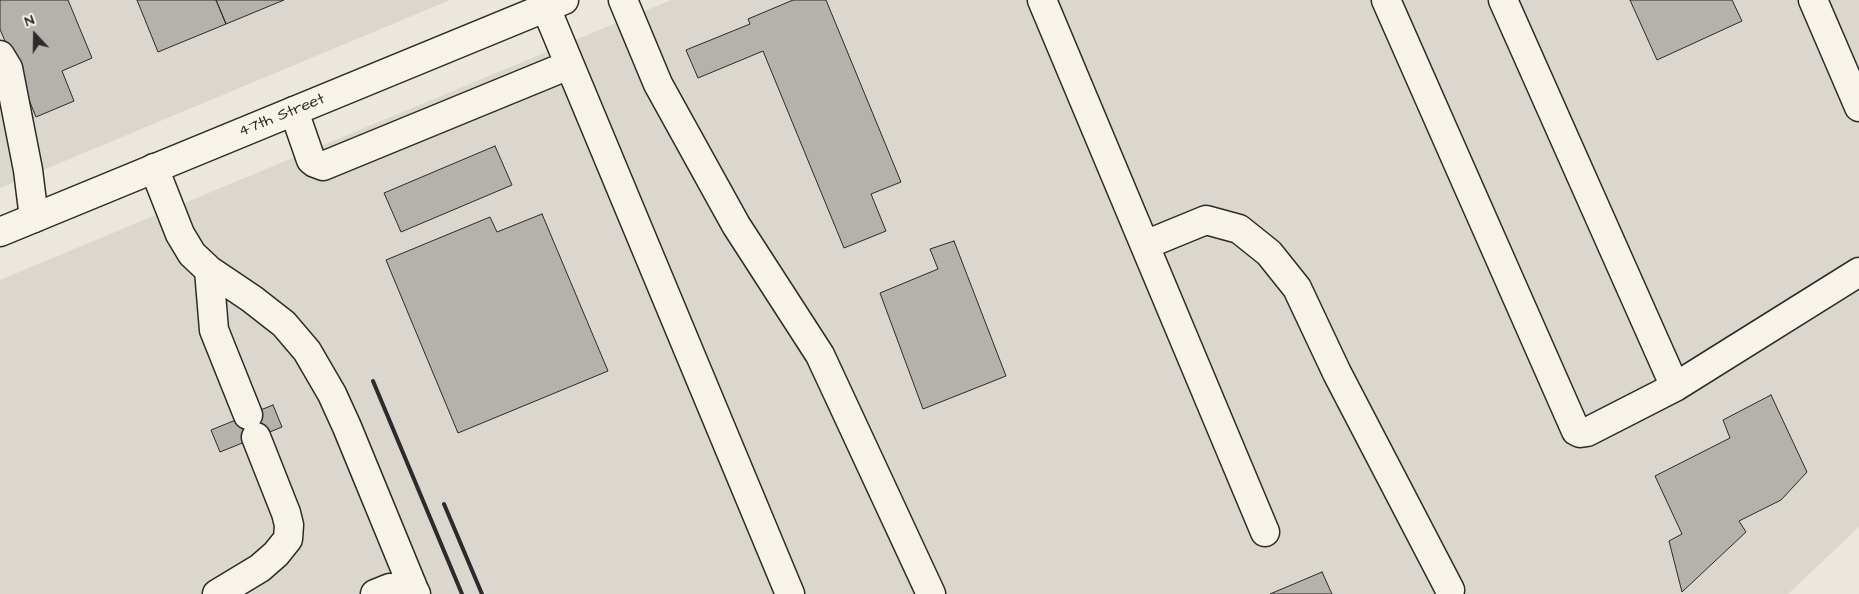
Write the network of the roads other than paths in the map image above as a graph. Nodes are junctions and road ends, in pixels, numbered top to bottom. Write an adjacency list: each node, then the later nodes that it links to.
1 (622, 0): 24 (main road)
2 (1042, 0): 14 (main road)
3 (1386, 0): 17 (main road)
4 (1503, 0): 17 (main road)
5 (1813, 0): 9 (main road)
6 (555, 4): 8 (main road); 10 (main road, 47th Street)
7 (0, 55): 12 (main road)
8 (569, 65): 10 (main road); 23 (main road)
9 (1859, 107)
10 (294, 111): 11 (main road, 47th Street)
11 (154, 168): 12 (main road, 47th Street); 15 (main road)
12 (34, 218): 13 (main road, 47th Street)
13 (0, 232)
14 (1145, 245): 18 (main road); 19 (main road)
15 (209, 270): 20 (main road); 21 (main road)
16 (1859, 272): 17 (main road)
17 (1675, 387)
18 (1265, 532)
19 (1450, 590)
20 (415, 592): 22 (main road)
21 (217, 594)
22 (375, 594)
23 (790, 594)
24 (932, 594)

